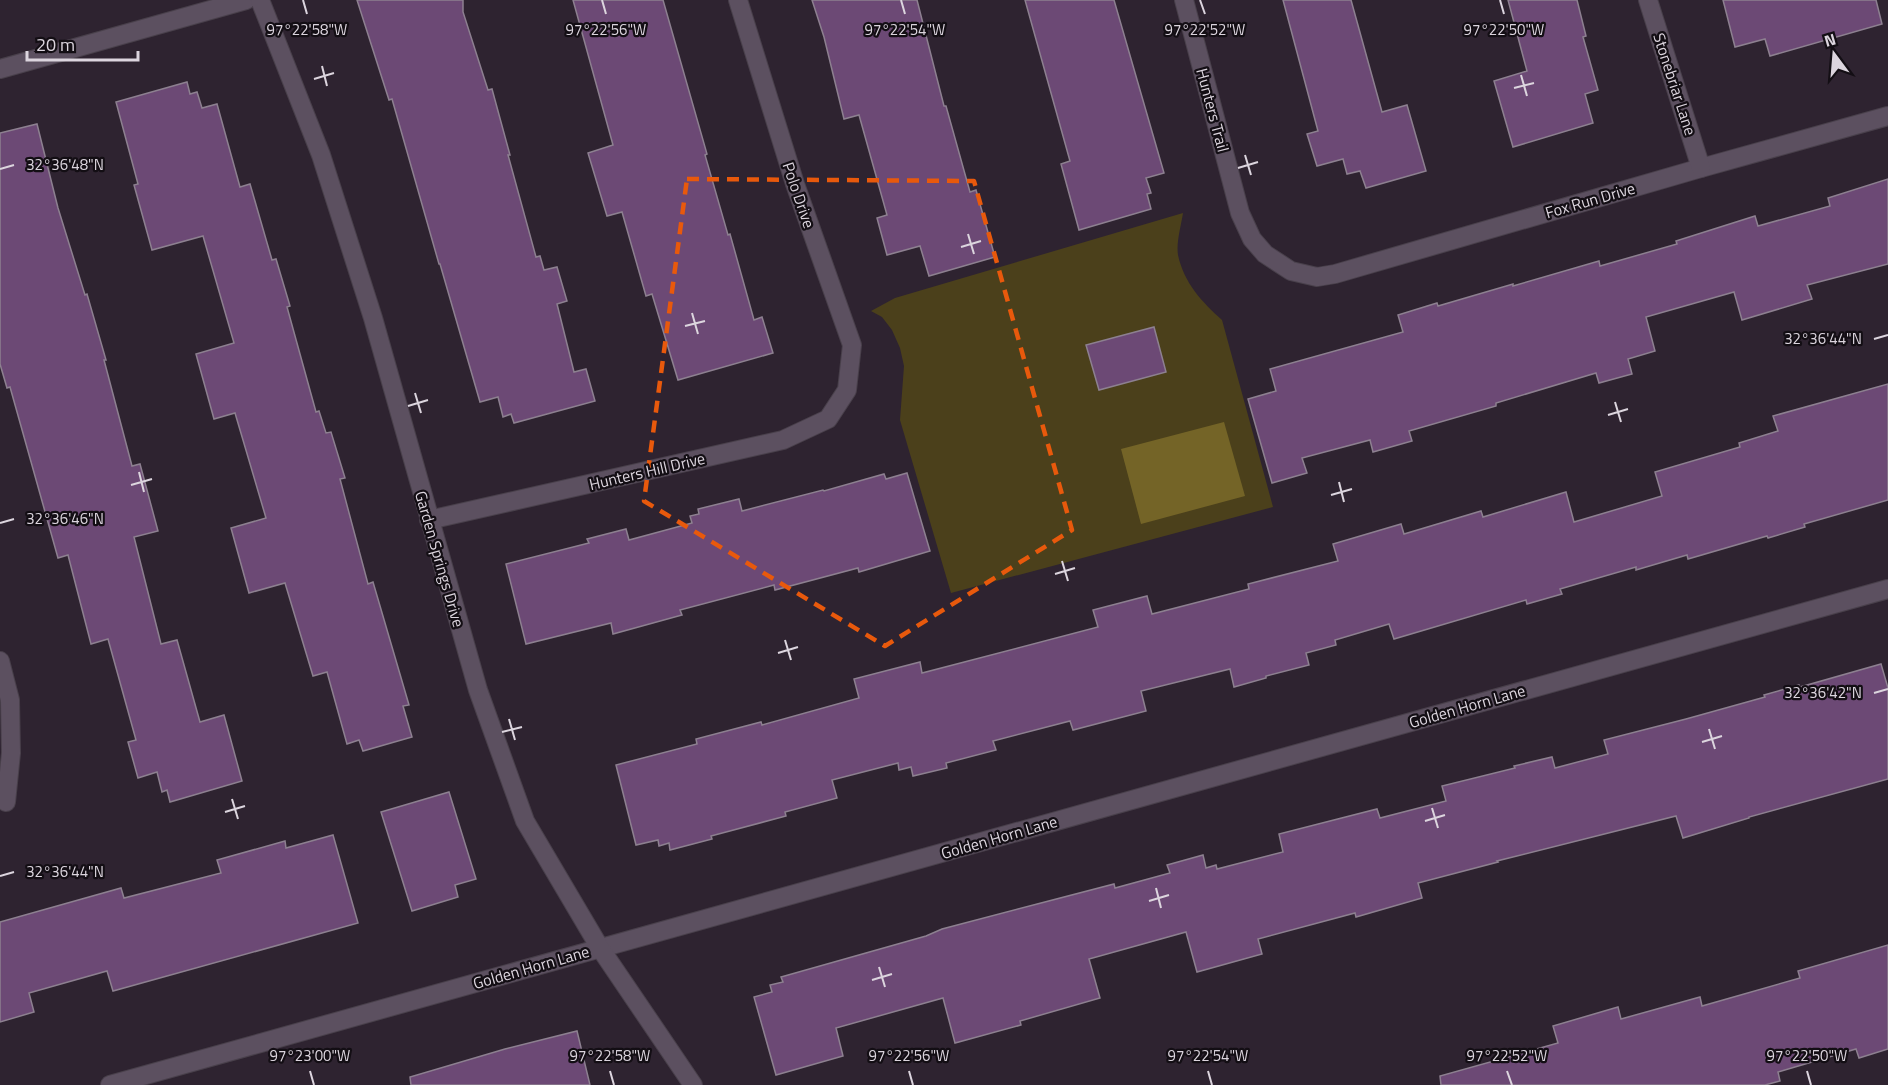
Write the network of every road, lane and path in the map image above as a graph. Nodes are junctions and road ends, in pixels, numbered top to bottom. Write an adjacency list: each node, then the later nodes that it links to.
1 (246, 0): 6 (street)
2 (260, 0): 11 (street, Garden Springs Drive)
3 (738, 0): 10 (street, Polo Drive)
4 (1184, 0): 9 (street, Hunters Trail)
5 (1648, 0): 8 (street, Stonebriar Lane)
6 (0, 69)
7 (1888, 116): 8 (street, Fox Run Drive)
8 (1701, 168): 9 (street, Fox Run Drive)
9 (1291, 271)
10 (847, 390): 11 (street, Hunters Hill Drive)
11 (429, 520): 15 (street, Garden Springs Drive)
12 (1888, 589): 15 (street, Golden Horn Lane)
13 (0, 661): 14 (street)
14 (6, 802)
15 (600, 948): 16 (street, Golden Horn Lane); 17 (street, Garden Springs Drive)
16 (110, 1085)
17 (693, 1085)

